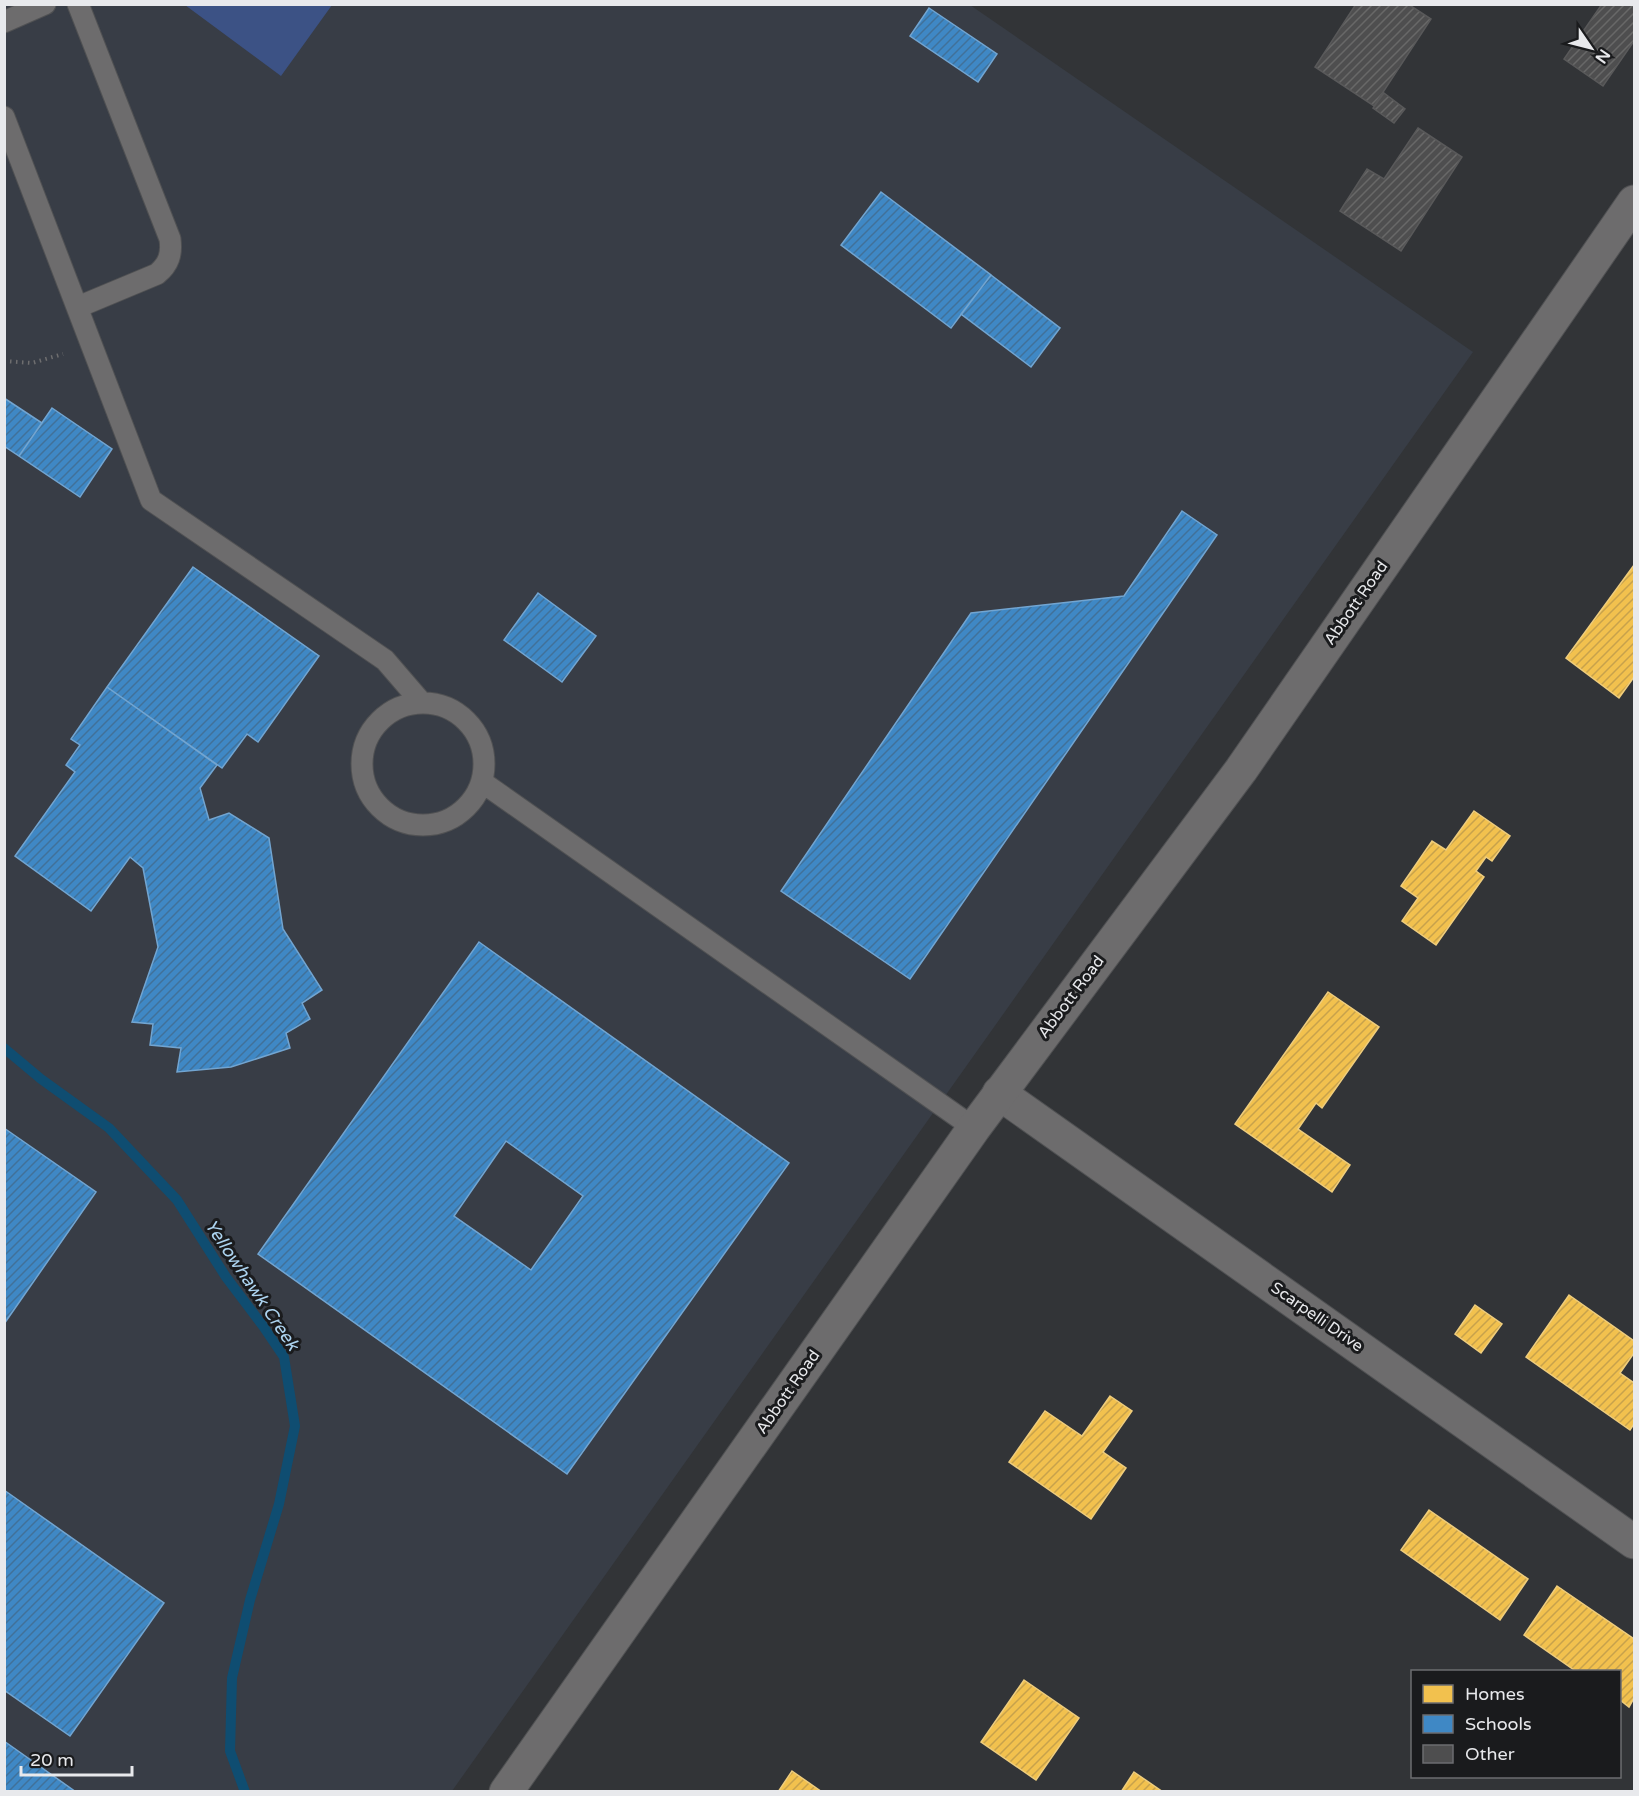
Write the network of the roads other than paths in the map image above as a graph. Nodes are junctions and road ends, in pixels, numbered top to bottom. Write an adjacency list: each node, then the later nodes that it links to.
1 (45, 4): 3 (lane)
2 (78, 4): 6 (lane)
3 (4, 22)
4 (4, 117): 6 (lane)
5 (1635, 202): 9 (street, Abbott Road)
6 (78, 307): 7 (lane)
7 (422, 703): 8 (lane); 8 (lane)
8 (482, 782): 10 (lane)
9 (999, 1093): 10 (street, Abbott Road); 11 (street, Scarpelli Drive)
10 (974, 1128): 12 (street, Abbott Road)
11 (1635, 1542)
12 (506, 1791)

